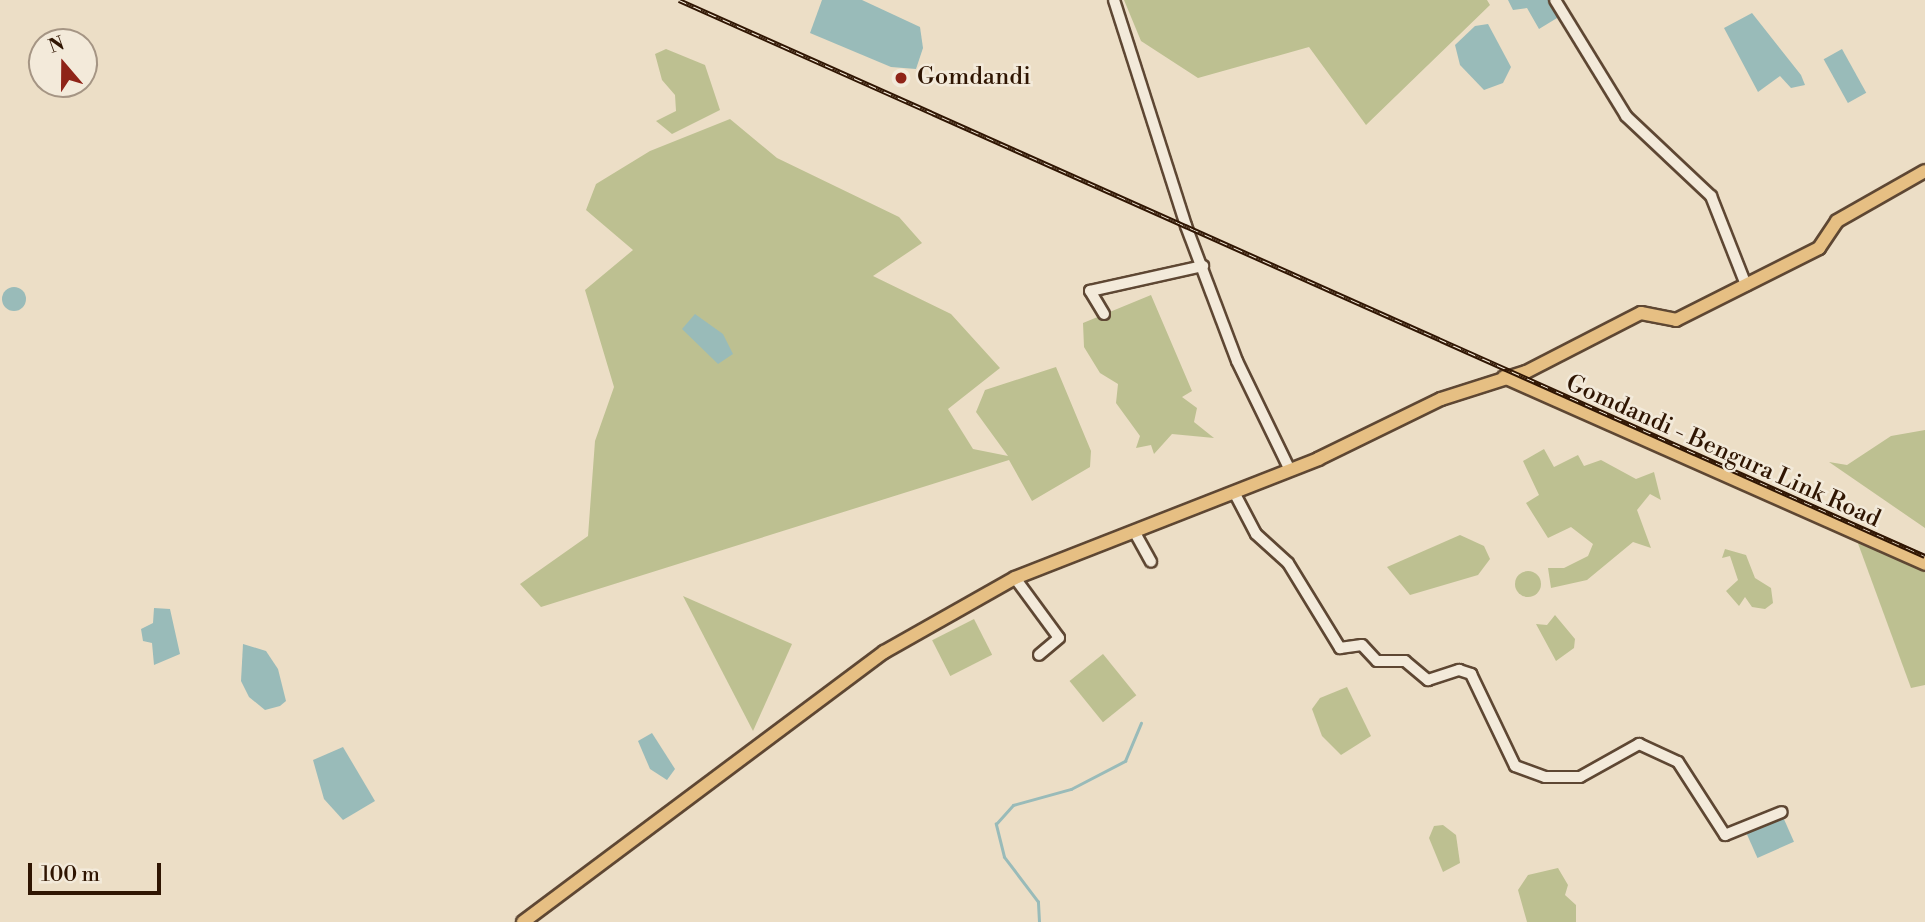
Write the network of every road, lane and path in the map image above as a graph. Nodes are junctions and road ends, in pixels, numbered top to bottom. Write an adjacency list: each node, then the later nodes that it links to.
1 (1114, 0): 4 (street)
2 (1555, 0): 5 (street)
3 (1925, 171): 5 (main road)
4 (1203, 266): 6 (street); 8 (street)
5 (1746, 285): 7 (main road)
6 (1104, 314)
7 (1504, 377): 8 (main road); 12 (main road, Gomdandi - Bengura Link Road)
8 (1290, 471): 9 (main road)
9 (1235, 494): 10 (main road); 15 (street)
10 (1134, 531): 11 (street); 13 (main road)
11 (1151, 562)
12 (1925, 564)
13 (1016, 578): 14 (street); 16 (main road)
14 (1039, 655)
15 (1782, 812)
16 (523, 922)

